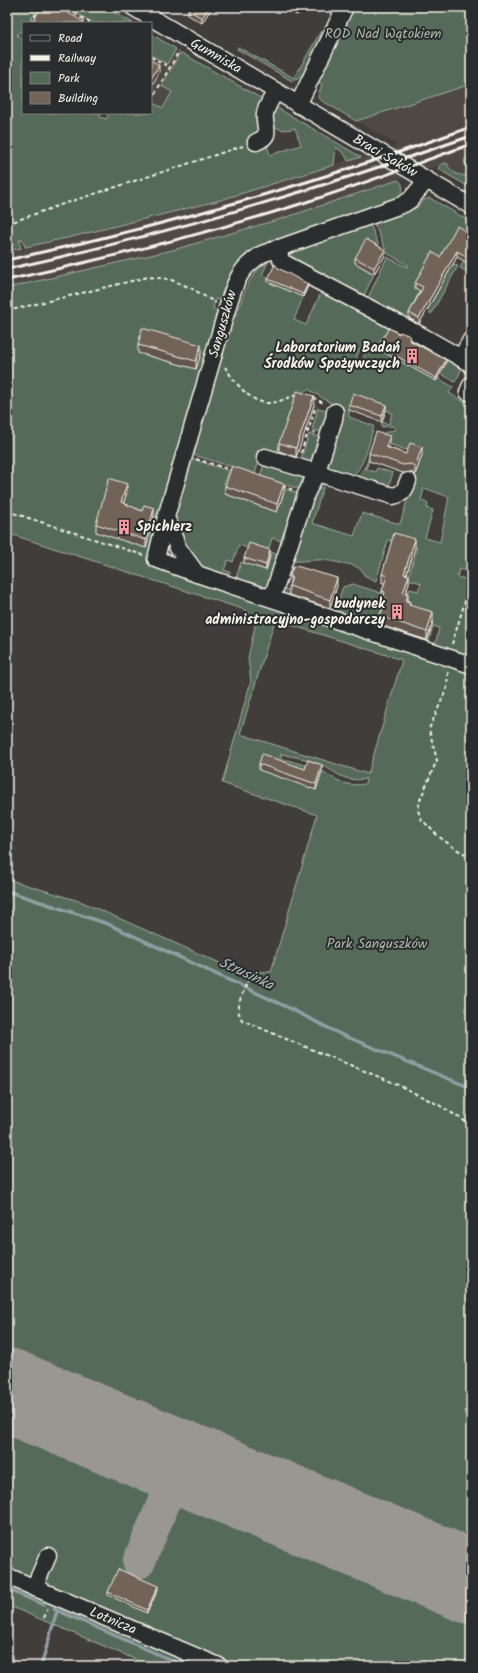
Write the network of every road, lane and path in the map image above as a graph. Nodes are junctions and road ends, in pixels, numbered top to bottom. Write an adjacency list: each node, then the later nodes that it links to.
1 (40, 7): 8 (path)
2 (62, 7): 6 (path)
3 (73, 7): 6 (path)
4 (133, 7): 13 (street, Gumniska)
5 (345, 7): 15 (street)
6 (70, 11): 7 (path); 9 (path)
7 (68, 15)
8 (32, 22)
9 (89, 22)
10 (180, 48): 12 (path)
11 (152, 58): 12 (path)
12 (170, 68): 14 (path)
13 (276, 91): 15 (street, Gumniska); 16 (street)
14 (152, 99)
15 (298, 105): 17 (street, Braci Saków)
16 (256, 142): 19 (path)
17 (427, 180): 18 (street, Braci Saków); 20 (street, Sanguszków)
18 (471, 206)
19 (7, 224)
20 (280, 255): 21 (street, Sanguszków); 25 (street)
21 (228, 308): 22 (path); 24 (street, Sanguszków)
22 (7, 311)
23 (471, 340): 25 (street)
24 (215, 351): 26 (path); 41 (street, Sanguszków)
25 (466, 362)
26 (298, 395)
27 (310, 396): 29 (path)
28 (316, 406): 32 (path)
29 (335, 412): 35 (street)
30 (192, 457): 33 (path)
31 (265, 457): 32 (street)
32 (296, 467): 35 (street)
33 (231, 470): 34 (path); 36 (path)
34 (238, 472)
35 (316, 474): 37 (street); 39 (street)
36 (229, 476)
37 (408, 481)
38 (280, 485): 39 (path)
39 (306, 494): 46 (street)
40 (7, 511): 42 (path)
41 (166, 517): 42 (street, Sanguszków); 43 (street)
42 (156, 558): 43 (street)
43 (197, 574): 46 (street)
44 (471, 582): 45 (path)
45 (470, 590): 47 (path)
46 (272, 598): 47 (street)
47 (460, 661): 48 (path)
48 (471, 857)
49 (248, 971): 50 (path)
50 (471, 1125)
51 (48, 1556): 53 (street)
52 (7, 1576): 53 (street, Lotnicza)
53 (34, 1588): 54 (street, Lotnicza)
54 (219, 1666)

